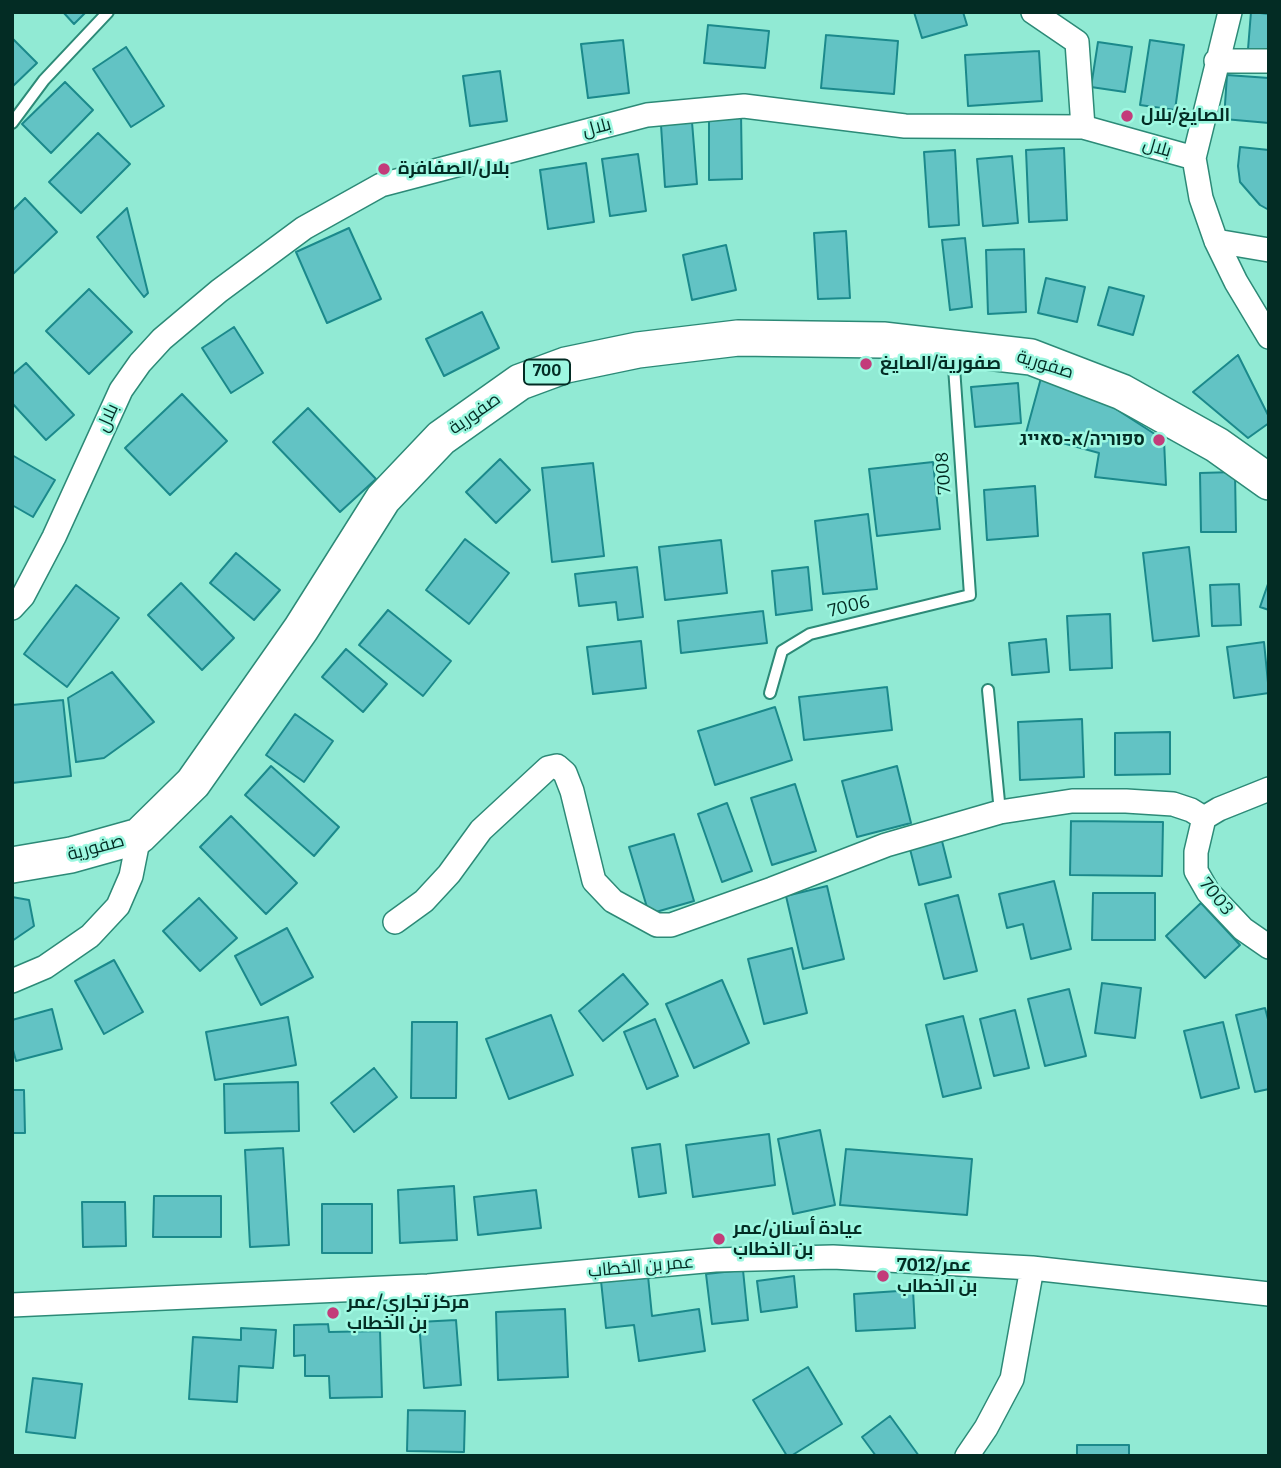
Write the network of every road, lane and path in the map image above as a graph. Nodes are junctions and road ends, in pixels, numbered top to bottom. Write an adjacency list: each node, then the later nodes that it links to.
1 (108, 12): 6 (lane)
2 (1033, 12): 7 (street)
3 (1230, 12): 4 (street)
4 (1216, 61): 5 (street); 8 (street)
5 (1269, 61)
6 (12, 123)
7 (1083, 127): 8 (street, بلال); 15 (street, بلال)
8 (1194, 158): 9 (street, بلال)
9 (1216, 240): 10 (street); 11 (street, بلال)
10 (1269, 250)
11 (1269, 337)
12 (952, 348): 13 (main road, صفورية / 700); 14 (lane, 7008); 21 (main road, صفورية / 700)
13 (1269, 482)
14 (970, 595): 17 (lane, 7006)
15 (12, 608)
16 (988, 690): 19 (lane)
17 (770, 693)
18 (1269, 789): 20 (street)
19 (1000, 812): 20 (street); 23 (street)
20 (1204, 818): 24 (street, 7003)
21 (139, 836): 22 (main road, صفورية / 700); 25 (street)
22 (12, 865)
23 (396, 922)
24 (1269, 947)
25 (12, 981)
26 (1032, 1268): 27 (street, عمر بن الخطاب); 28 (street, عمر بن الخطاب); 29 (street)
27 (1269, 1294)
28 (12, 1305)
29 (967, 1456)

